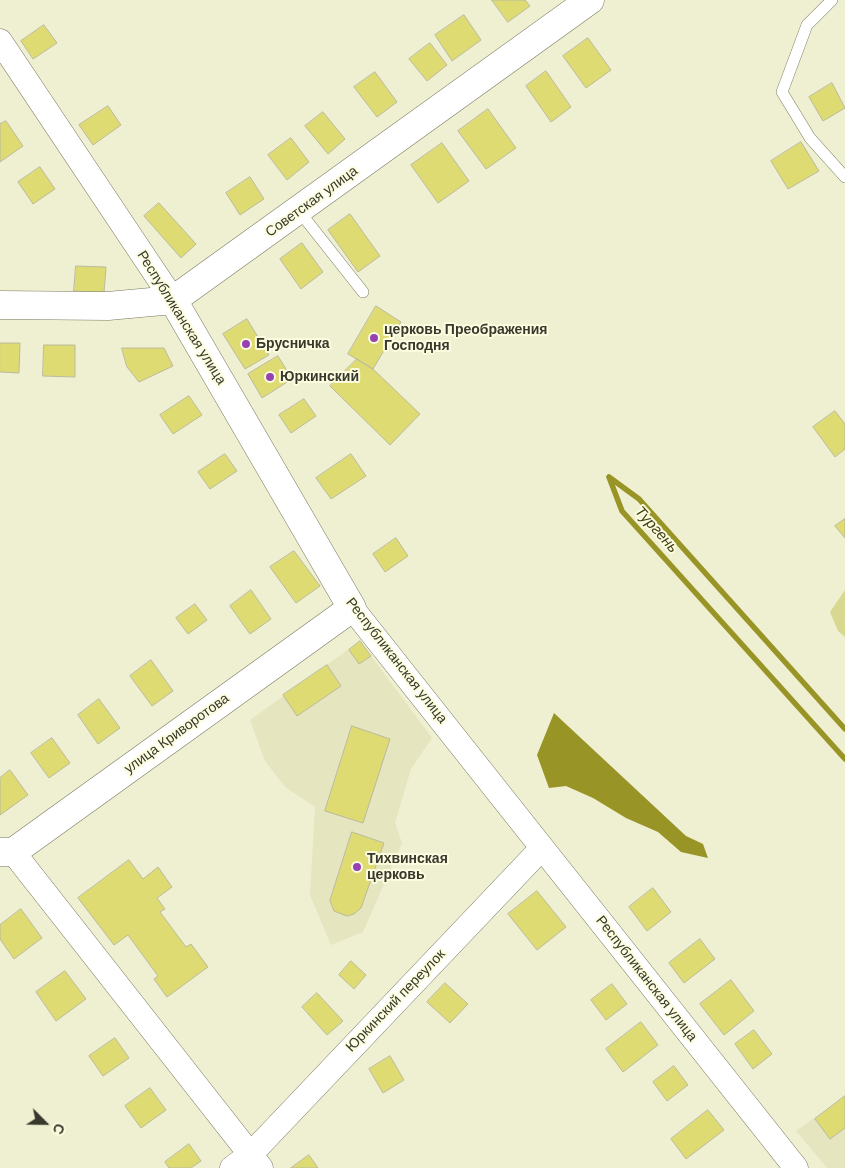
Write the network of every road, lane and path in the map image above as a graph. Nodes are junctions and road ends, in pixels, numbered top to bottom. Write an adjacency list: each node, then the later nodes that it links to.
1 (590, 0): 5 (street, Советская улица)
2 (832, 0): 4 (lane)
3 (0, 41): 7 (street, Республиканская улица)
4 (845, 177)
5 (299, 211): 6 (lane); 7 (street, Советская улица)
6 (363, 292)
7 (173, 300): 8 (street, Советская улица); 9 (street, Республиканская улица)
8 (0, 304)
9 (352, 608): 10 (street, Республиканская улица); 11 (street, улица Криворотова)
10 (542, 848): 12 (street, Юркинский переулок); 14 (street, Республиканская улица)
11 (6, 852): 12 (street)
12 (256, 1161): 13 (street, Юркинский переулок)
13 (232, 1168)
14 (796, 1168)

